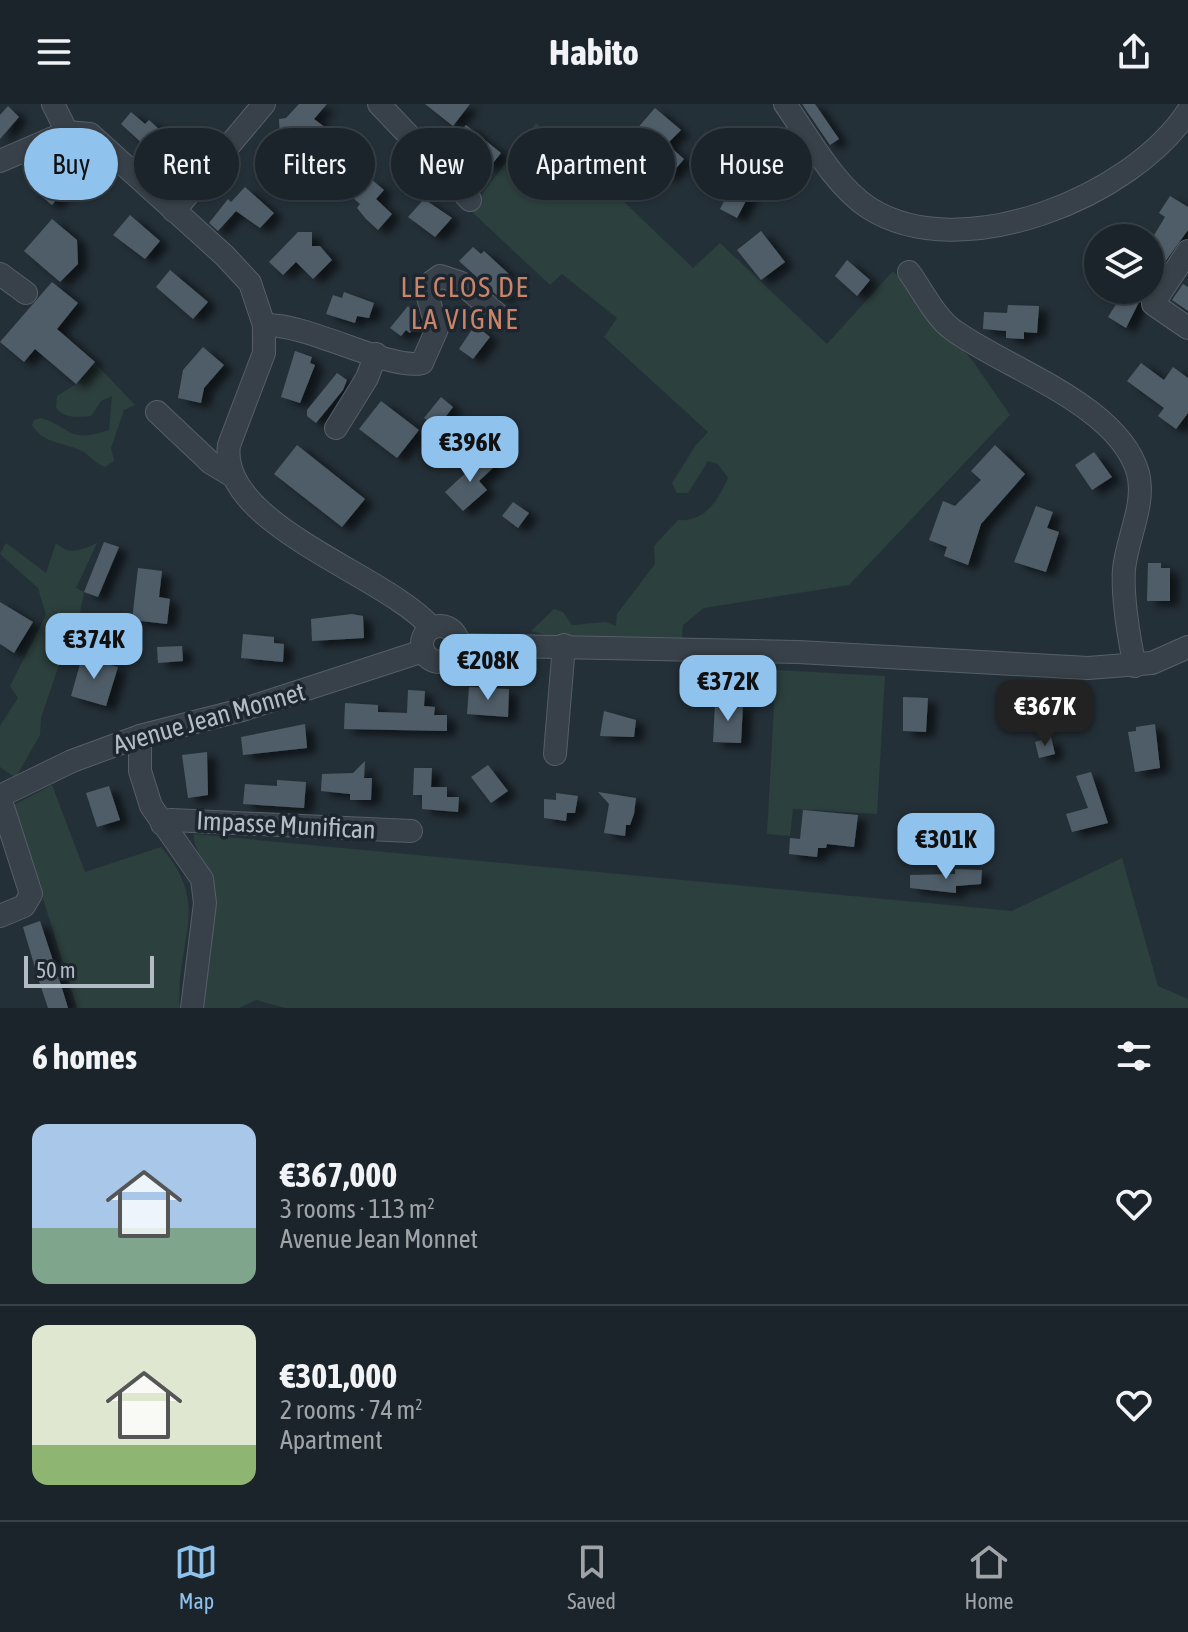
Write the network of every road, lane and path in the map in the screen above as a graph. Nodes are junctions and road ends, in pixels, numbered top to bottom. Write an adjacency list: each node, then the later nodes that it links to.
1 (53, 104): 6 (street)
2 (264, 104): 11 (street)
3 (379, 104): 7 (street)
4 (785, 104): 5 (street)
5 (1188, 111)
6 (65, 128)
7 (402, 128)
8 (24, 151): 10 (street)
9 (118, 158): 11 (street)
10 (0, 161)
11 (174, 211): 17 (street)
12 (1188, 251): 18 (street)
13 (909, 272): 28 (street)
14 (0, 274): 15 (street)
15 (26, 293)
16 (503, 319): 19 (street)
17 (264, 325): 19 (street); 22 (street)
18 (1188, 328)
19 (376, 354): 21 (street)
20 (157, 412): 22 (street)
21 (336, 428)
22 (231, 475): 23 (street)
23 (431, 627): 24 (street); 26 (street)
24 (458, 645): 25 (street); 26 (street)
25 (564, 645): 28 (street); 30 (street)
26 (423, 651): 29 (street, Avenue Jean Monnet)
27 (1186, 652): 28 (street)
28 (1135, 666)
29 (140, 736): 31 (street, Avenue Jean Monnet); 32 (street)
30 (555, 754)
31 (0, 797): 34 (street)
32 (162, 824): 33 (street, Impasse Munifican); 35 (street)
33 (411, 831)
34 (0, 916)
35 (192, 1008)

